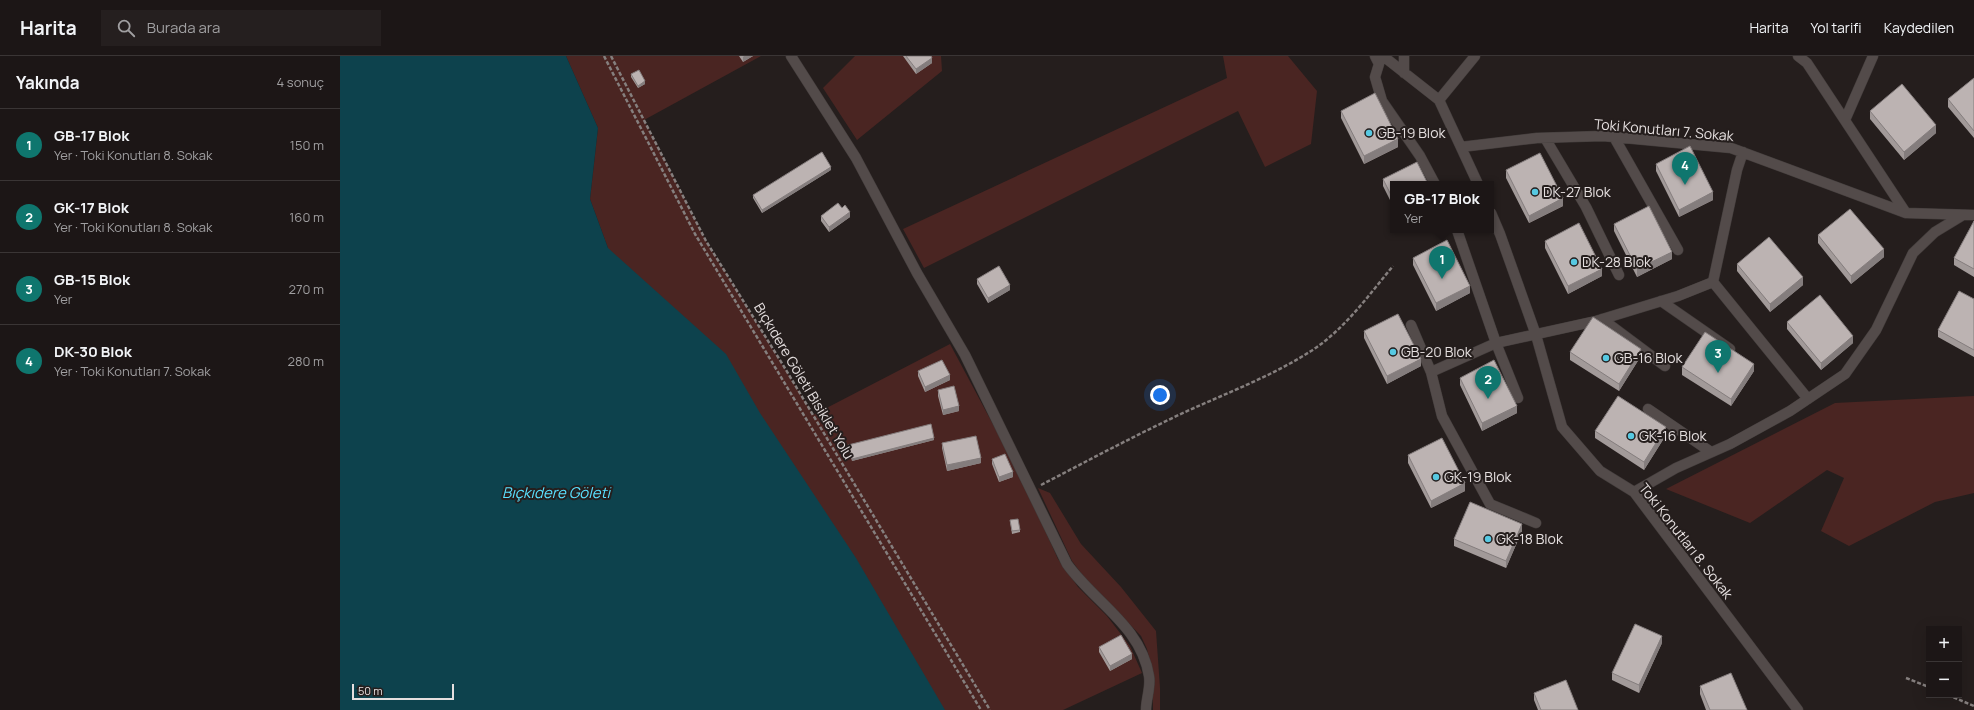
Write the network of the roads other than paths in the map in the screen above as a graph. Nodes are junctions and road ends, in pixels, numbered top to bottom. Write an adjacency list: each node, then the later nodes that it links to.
1 (791, 56): 40 (street)
2 (1375, 56): 16 (street)
3 (1383, 56): 9 (street)
4 (1404, 56): 9 (street)
5 (1475, 56): 10 (street)
6 (1798, 56): 8 (street)
7 (1873, 56): 11 (street)
8 (1806, 60): 11 (street)
9 (1404, 73): 10 (street)
10 (1439, 100): 14 (street)
11 (1845, 120): 18 (street)
12 (1614, 137): 13 (street, Toki Konutları 7. Sokak); 15 (street, Toki Konutları 7. Sokak); 23 (street)
13 (1545, 138): 14 (street, Toki Konutları 7. Sokak); 24 (street)
14 (1461, 147): 17 (street)
15 (1743, 152): 18 (street, Toki Konutları 7. Sokak); 25 (street)
16 (1433, 181)
17 (1477, 181)
18 (1906, 213): 19 (street, Toki Konutları 7. Sokak)
19 (1963, 215): 20 (street, Toki Konutları 7. Sokak); 35 (street)
20 (1974, 215)
21 (1494, 220): 29 (street, Toki Konutları 8. Sokak)
22 (1458, 233): 30 (street)
23 (1678, 250)
24 (1618, 275)
25 (1713, 282): 26 (street); 35 (street)
26 (1661, 301): 27 (street); 31 (street)
27 (1602, 319): 29 (street); 32 (street)
28 (1411, 326): 33 (street)
29 (1536, 335): 30 (street); 38 (street, Toki Konutları 8. Sokak)
30 (1496, 343): 33 (street); 34 (street)
31 (1730, 349)
32 (1665, 366)
33 (1431, 372): 39 (street)
34 (1518, 398)
35 (1808, 398): 37 (street)
36 (1648, 409): 37 (street)
37 (1711, 452): 38 (street)
38 (1634, 492): 41 (street, Toki Konutları 8. Sokak)
39 (1536, 523)
40 (1146, 710)
41 (1798, 710)

